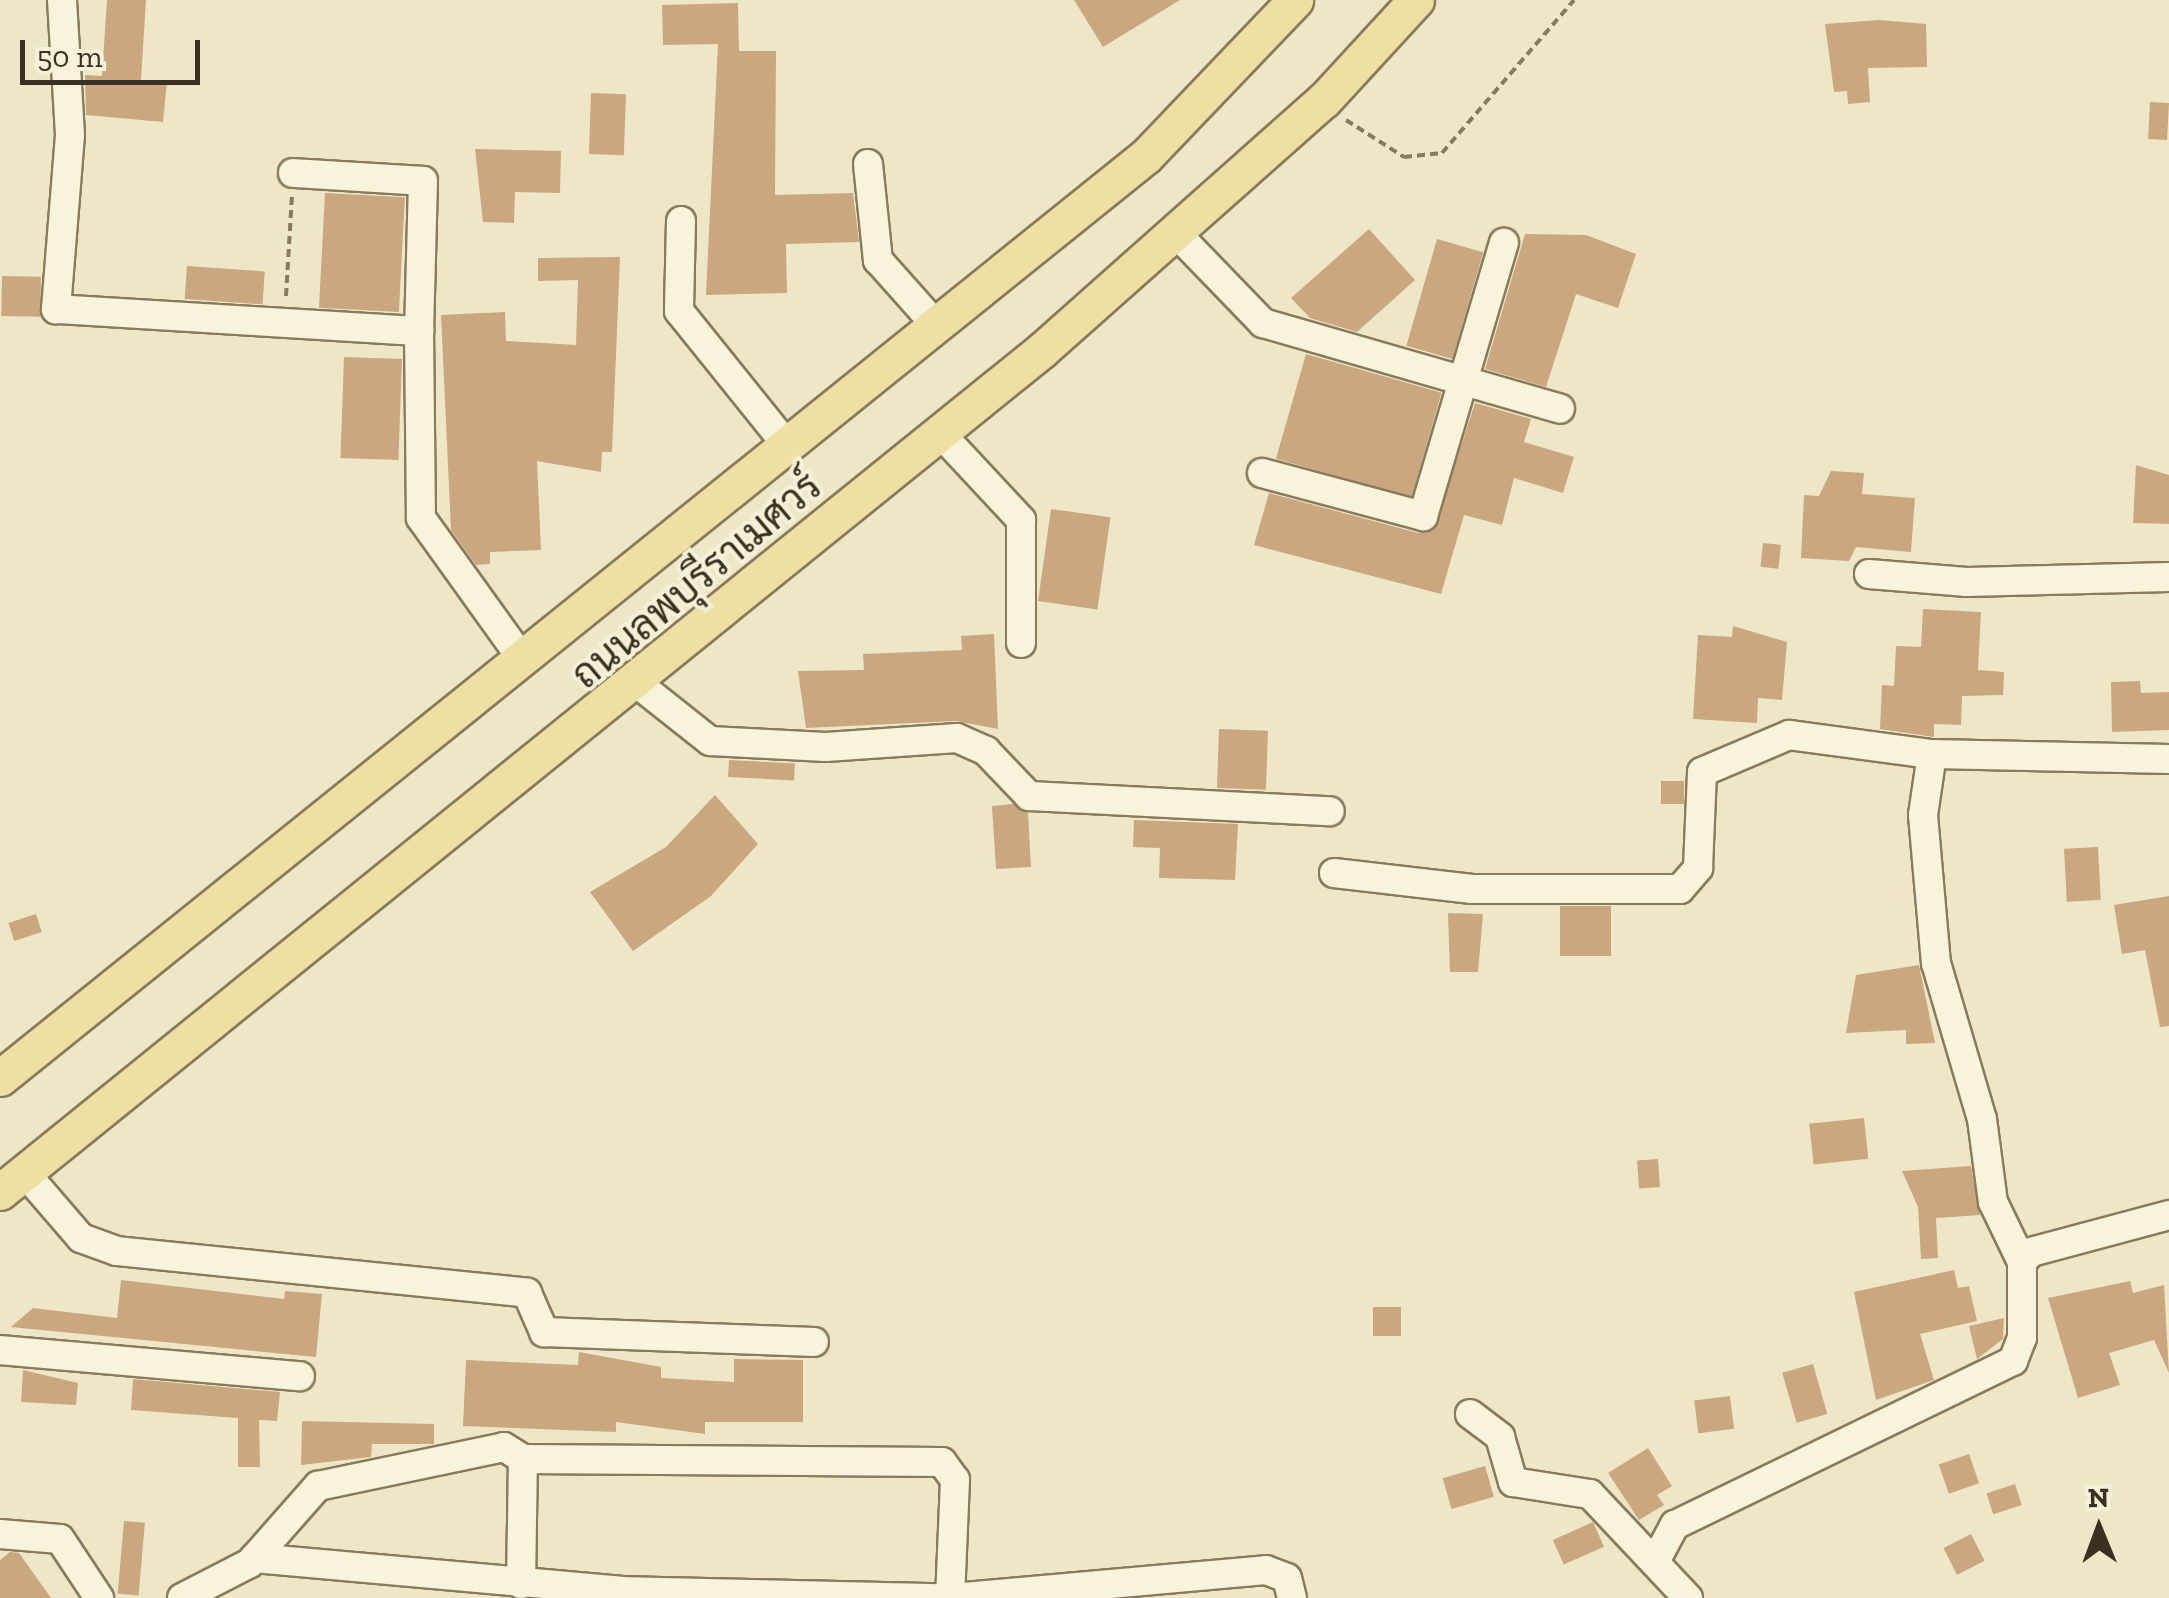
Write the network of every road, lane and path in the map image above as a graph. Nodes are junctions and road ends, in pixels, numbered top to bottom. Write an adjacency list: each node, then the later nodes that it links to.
1 (62, 0): 13 (street)
2 (1295, 0): 12 (main road, ถนนลพบุรีราเมศวร์)
3 (1416, 0): 6 (main road, ถนนลพบุรีราเมศวร์)
4 (1561, 0): 5 (path)
5 (1572, 1): 6 (path)
6 (1324, 100): 10 (main road, ถนนลพบุรีราเมศวร์)
7 (868, 164): 12 (street)
8 (293, 172): 13 (path); 14 (street)
9 (681, 221): 18 (street)
10 (1177, 234): 15 (street); 17 (main road, ถนนลพบุรีราเมศวร์)
11 (1504, 243): 15 (street)
12 (936, 325): 18 (main road, ถนนลพบุรีราเมศวร์)
13 (284, 326): 14 (street)
14 (419, 331): 23 (street)
15 (1464, 382): 16 (street); 19 (street)
16 (1560, 410)
17 (940, 433): 22 (street); 24 (main road, ถนนลพบุรีราเมศวร์)
18 (786, 444): 23 (main road, ถนนลพบุรีราเมศวร์)
19 (1262, 473)
20 (1868, 574): 21 (street)
21 (2169, 578)
22 (1021, 643)
23 (523, 660): 29 (main road, ถนนลพบุรีราเมศวร์)
24 (638, 684): 27 (street); 30 (main road, ถนนลพบุรีราเมศวร์)
25 (1932, 754): 26 (street); 28 (street); 32 (street)
26 (2169, 759)
27 (1330, 811)
28 (1334, 873)
29 (0, 1078)
30 (12, 1183): 33 (street)
31 (2169, 1215): 32 (street)
32 (2022, 1262): 40 (street)
33 (814, 1342)
34 (0, 1350): 35 (street)
35 (300, 1376)
36 (1470, 1414): 40 (street)
37 (523, 1459): 39 (street); 41 (street); 45 (street)
38 (0, 1534): 42 (street)
39 (254, 1558): 41 (street); 43 (street)
40 (1656, 1560): 48 (street)
41 (521, 1584): 44 (street)
42 (100, 1598)
43 (182, 1598)
44 (937, 1598)
45 (951, 1598): 46 (street)
46 (963, 1598): 47 (street)
47 (1292, 1598)
48 (1688, 1598)

